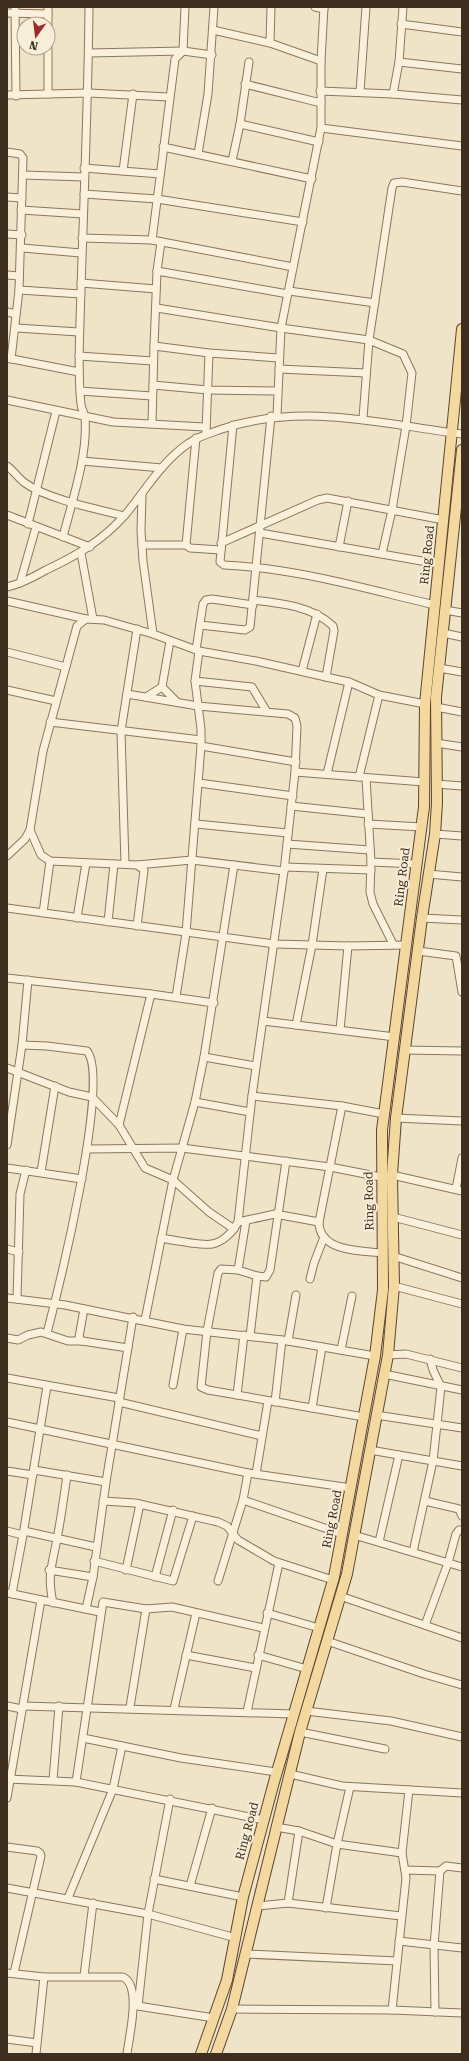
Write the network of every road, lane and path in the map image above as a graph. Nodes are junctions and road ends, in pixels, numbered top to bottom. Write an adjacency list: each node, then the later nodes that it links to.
1 (90, 7): 17 (street)
2 (185, 7): 16 (street)
3 (214, 7): 13 (street)
4 (271, 7): 15 (street)
5 (315, 7): 8 (street)
6 (366, 7): 26 (street)
7 (403, 7): 12 (street)
8 (324, 8): 20 (street)
9 (16, 10): 10 (street); 11 (street); 32 (street)
10 (48, 10)
11 (7, 13)
12 (401, 24): 14 (street); 22 (street)
13 (213, 30): 15 (street); 18 (street)
14 (462, 32)
15 (270, 43): 20 (street)
16 (183, 51): 17 (street); 18 (street); 33 (street)
17 (89, 53): 27 (street)
18 (212, 55): 42 (street)
19 (48, 56): 28 (street)
20 (321, 61): 25 (street)
21 (249, 62): 24 (street)
22 (399, 62): 23 (street); 30 (street)
23 (462, 69)
24 (245, 84): 35 (street); 36 (street)
25 (320, 91): 26 (street); 35 (street)
26 (360, 92): 30 (street)
27 (89, 93): 28 (street); 29 (street); 44 (street)
28 (48, 94): 32 (street)
29 (132, 94): 33 (street); 45 (street)
30 (394, 94): 34 (street)
31 (7, 95): 32 (street)
32 (16, 96)
33 (169, 96): 40 (street)
34 (462, 100)
35 (321, 103): 37 (street)
36 (240, 124): 38 (street); 43 (street)
37 (321, 128): 38 (street); 39 (street)
38 (319, 142): 49 (street)
39 (462, 146)
40 (163, 147): 42 (street); 46 (street)
41 (7, 152): 47 (street)
42 (198, 154): 43 (street)
43 (232, 161): 49 (street)
44 (84, 168): 45 (street); 48 (street)
45 (123, 171): 46 (street)
46 (160, 174): 54 (street)
47 (23, 175): 48 (street); 53 (street)
48 (84, 177): 51 (street)
49 (312, 179): 57 (street)
50 (462, 190): 74 (street)
51 (84, 194): 54 (street); 56 (street)
52 (7, 197): 53 (street)
53 (22, 198): 55 (street)
54 (157, 199): 57 (street); 61 (street)
55 (21, 210): 56 (street); 59 (street)
56 (83, 214): 60 (street)
57 (303, 222): 65 (street)
58 (7, 234): 59 (street)
59 (22, 235): 63 (street)
60 (82, 238): 61 (street); 64 (street)
61 (152, 240): 62 (street)
62 (162, 242): 65 (street); 66 (street)
63 (22, 248): 64 (street); 68 (street)
64 (81, 253): 69 (street)
65 (293, 267): 72 (street)
66 (157, 271): 70 (street); 72 (street)
67 (7, 275): 68 (street)
68 (19, 276): 71 (street)
69 (81, 283): 70 (street); 73 (street)
70 (156, 289): 75 (street)
71 (19, 290): 73 (street); 77 (street)
72 (288, 293): 74 (street); 79 (street)
73 (81, 294): 81 (street)
74 (374, 303): 82 (street)
75 (157, 308): 79 (street); 83 (street)
76 (7, 312): 77 (street)
77 (16, 314): 78 (street)
78 (16, 328): 81 (street); 86 (street)
79 (281, 328): 82 (street); 87 (street)
80 (462, 329): 106 (main road, Ring Road)
81 (79, 332): 85 (street)
82 (369, 340): 91 (street); 104 (street)
83 (154, 346): 84 (street); 88 (street)
84 (209, 353): 87 (street); 93 (street)
85 (79, 356): 88 (street); 90 (street)
86 (9, 358): 90 (street)
87 (279, 358): 89 (street)
88 (153, 361): 92 (street)
89 (279, 370): 91 (street); 95 (street)
90 (79, 372): 94 (street)
91 (366, 373): 101 (street)
92 (153, 385): 93 (street); 96 (street)
93 (208, 390): 95 (street); 105 (street)
94 (80, 391): 96 (street); 100 (street)
95 (277, 391): 99 (street)
96 (152, 396): 102 (street)
97 (7, 400): 98 (street)
98 (56, 411): 100 (street); 112 (street)
99 (274, 416): 101 (street); 103 (street); 123 (street)
100 (85, 417): 102 (street); 109 (street)
101 (363, 418): 104 (street)
102 (152, 424): 105 (street)
103 (233, 425): 105 (street); 127 (street)
104 (406, 426): 106 (street); 117 (street)
105 (205, 431): 107 (street)
106 (457, 434): 120 (main road, Ring Road)
107 (196, 438): 111 (street); 126 (street)
108 (462, 450): 116 (main road, Ring Road)
109 (82, 461): 111 (street); 115 (street)
110 (7, 466): 112 (street)
111 (162, 468): 113 (street)
112 (38, 490): 115 (street); 121 (street)
113 (142, 494): 119 (street); 125 (street)
114 (348, 501): 117 (street); 123 (street); 129 (street)
115 (71, 502): 119 (street); 124 (street)
116 (459, 504): 139 (main road, Ring Road)
117 (392, 510): 120 (street); 131 (street)
118 (7, 515): 121 (street)
119 (124, 516): 128 (street)
120 (444, 520): 132 (main road, Ring Road)
121 (28, 524): 122 (street)
122 (36, 527): 124 (street); 134 (street)
123 (260, 529): 127 (street); 129 (street); 133 (street)
124 (63, 537): 128 (street)
125 (142, 545): 126 (street); 146 (street)
126 (186, 545): 127 (street)
127 (221, 546): 133 (street)
128 (90, 547): 130 (street)
129 (339, 547): 131 (street)
130 (81, 553): 134 (street); 142 (street)
131 (382, 554): 132 (street)
132 (439, 564): 138 (main road, Ring Road)
133 (257, 566): 137 (street); 138 (street)
134 (20, 583): 135 (street)
135 (7, 587)
136 (7, 601): 142 (street)
137 (253, 602): 141 (street); 143 (street); 143 (street)
138 (435, 605): 165 (main road, Ring Road)
139 (445, 610): 140 (street); 145 (main road, Ring Road)
140 (462, 613)
141 (318, 614): 153 (street); 155 (street)
142 (90, 619): 144 (street); 151 (street)
143 (200, 624): 149 (street)
144 (137, 629): 146 (street); 160 (street)
145 (443, 633): 147 (street); 152 (main road, Ring Road)
146 (153, 634): 148 (street)
147 (462, 637)
148 (170, 641): 149 (street); 158 (street)
149 (198, 651): 153 (street); 156 (street)
150 (7, 652): 151 (street)
151 (66, 667): 163 (street)
152 (439, 668): 154 (street); 167 (main road, Ring Road)
153 (302, 671): 155 (street)
154 (462, 672)
155 (326, 677): 157 (street)
156 (195, 681): 166 (street); 168 (street)
157 (349, 682): 161 (street); 177 (street)
158 (162, 687): 162 (street); 164 (street)
159 (7, 690): 163 (street)
160 (127, 694): 162 (street); 171 (street)
161 (379, 695): 165 (street); 178 (street)
162 (146, 697): 164 (street)
163 (56, 701): 170 (street)
164 (177, 702): 166 (street)
165 (425, 704): 179 (main road, Ring Road)
166 (198, 706): 168 (street); 173 (street)
167 (436, 707): 169 (street); 172 (main road, Ring Road)
168 (267, 712): 175 (street)
169 (462, 712)
170 (50, 722): 171 (street); 189 (street)
171 (122, 731): 173 (street); 201 (street)
172 (436, 742): 174 (street); 181 (main road, Ring Road)
173 (201, 743): 175 (street); 180 (street)
174 (462, 747)
175 (296, 762): 176 (street)
176 (295, 772): 177 (street); 183 (street)
177 (327, 774): 178 (street)
178 (362, 778): 179 (street); 185 (street)
179 (424, 782): 188 (main road, Ring Road)
180 (199, 783): 183 (street); 186 (street)
181 (436, 784): 182 (street); 191 (main road, Ring Road)
182 (462, 786)
183 (292, 796): 184 (street)
184 (291, 806): 185 (street); 190 (street)
185 (368, 814): 187 (street)
186 (196, 824): 190 (street); 196 (street)
187 (368, 824): 188 (street); 194 (street)
188 (422, 827): 203 (main road, Ring Road)
189 (30, 830): 195 (street); 197 (street)
190 (288, 833): 193 (street)
191 (435, 834): 192 (street); 208 (main road, Ring Road)
192 (462, 836)
193 (287, 844): 194 (street); 205 (street)
194 (370, 850): 198 (street)
195 (7, 856)
196 (192, 860): 202 (street); 204 (street); 217 (street)
197 (50, 861): 199 (street); 211 (street)
198 (371, 862): 203 (street); 207 (street)
199 (86, 863): 200 (street); 212 (street)
200 (114, 864): 201 (street); 215 (street)
201 (125, 864): 202 (street)
202 (137, 864): 216 (street)
203 (417, 864): 222 (main road, Ring Road)
204 (234, 865): 205 (street); 218 (street)
205 (284, 869): 206 (street); 219 (street)
206 (323, 869): 207 (street); 221 (street)
207 (371, 870): 220 (street)
208 (428, 874): 209 (street); 213 (main road, Ring Road)
209 (462, 877)
210 (7, 908): 211 (street)
211 (43, 913): 212 (street)
212 (77, 918): 215 (street)
213 (422, 918): 214 (street); 224 (main road, Ring Road)
214 (462, 920)
215 (108, 922): 216 (street)
216 (137, 926): 217 (street)
217 (186, 933): 218 (street); 229 (street)
218 (222, 937): 219 (street); 230 (street)
219 (275, 944): 221 (street); 231 (street)
220 (393, 944): 222 (street); 223 (street)
221 (312, 945): 223 (street); 232 (street)
222 (407, 945): 234 (main road, Ring Road)
223 (348, 946): 233 (street)
224 (418, 951): 227 (street); 236 (main road, Ring Road)
225 (7, 978): 226 (street)
226 (28, 980): 228 (street); 235 (street)
227 (462, 992)
228 (150, 994): 229 (street); 251 (street)
229 (176, 997): 230 (street)
230 (214, 1003): 238 (street)
231 (263, 1021): 232 (street); 239 (street)
232 (296, 1025): 233 (street)
233 (340, 1030): 234 (street)
234 (395, 1037): 248 (main road, Ring Road)
235 (22, 1045): 241 (street); 244 (street)
236 (404, 1050): 237 (street); 249 (main road, Ring Road)
237 (462, 1051)
238 (204, 1057): 239 (street); 245 (street)
239 (256, 1066): 243 (street)
240 (7, 1068): 241 (street)
241 (19, 1073): 242 (street); 252 (street)
242 (55, 1086): 244 (street); 262 (street)
243 (252, 1096): 246 (street); 247 (street)
244 (92, 1097): 251 (street); 254 (street)
245 (195, 1102): 247 (street); 253 (street)
246 (342, 1106): 248 (street); 259 (street)
247 (250, 1112): 256 (street)
248 (384, 1114): 264 (main road, Ring Road)
249 (396, 1118): 250 (street); 263 (main road, Ring Road)
250 (462, 1121)
251 (119, 1125): 255 (street)
252 (7, 1145)
253 (182, 1148): 255 (street); 256 (street); 266 (street)
254 (87, 1149): 255 (street); 265 (street)
255 (133, 1150): 266 (street)
256 (246, 1155): 258 (street); 272 (street)
257 (462, 1158): 267 (street)
258 (286, 1161): 259 (street); 268 (street)
259 (330, 1167): 264 (street); 271 (street)
260 (7, 1168): 261 (street)
261 (26, 1170): 262 (street); 277 (street)
262 (41, 1172): 265 (street)
263 (392, 1175): 267 (street); 269 (main road, Ring Road)
264 (381, 1177): 278 (main road, Ring Road)
265 (82, 1179): 289 (street)
266 (173, 1180): 272 (street); 275 (street)
267 (459, 1190)
268 (278, 1215): 270 (street); 271 (street); 281 (street)
269 (393, 1216): 273 (street); 279 (main road, Ring Road)
270 (246, 1221): 272 (street); 280 (street)
271 (319, 1222): 274 (street)
272 (236, 1225): 275 (street)
273 (462, 1235)
274 (324, 1237): 278 (street); 283 (street)
275 (161, 1238): 293 (street)
276 (7, 1249): 277 (street)
277 (19, 1252): 288 (street)
278 (383, 1253): 305 (main road, Ring Road)
279 (393, 1256): 282 (street); 284 (main road, Ring Road)
280 (238, 1270): 281 (street); 295 (street)
281 (256, 1276): 297 (street)
282 (462, 1278)
283 (310, 1279)
284 (394, 1286): 290 (street); 304 (main road, Ring Road)
285 (296, 1295): 300 (street)
286 (352, 1296): 303 (street)
287 (7, 1298): 288 (street)
288 (17, 1299): 289 (street)
289 (55, 1304): 291 (street); 296 (street)
290 (462, 1304)
291 (84, 1309): 292 (street); 299 (street)
292 (133, 1317): 293 (street); 302 (street)
293 (145, 1320): 294 (street)
294 (183, 1329): 295 (street); 310 (street)
295 (207, 1331): 297 (street); 314 (street)
296 (48, 1333): 298 (street); 299 (street)
297 (247, 1336): 300 (street); 314 (street)
298 (7, 1338)
299 (82, 1341): 302 (street)
300 (285, 1341): 301 (street); 316 (street)
301 (322, 1347): 303 (street); 317 (street)
302 (128, 1348): 315 (street)
303 (341, 1350): 305 (street)
304 (388, 1355): 306 (street); 308 (main road, Ring Road)
305 (376, 1356): 319 (main road, Ring Road)
306 (430, 1359): 307 (street); 312 (street)
307 (462, 1368)
308 (384, 1374): 312 (street); 318 (main road, Ring Road)
309 (7, 1378): 311 (street)
310 (173, 1385)
311 (47, 1386): 315 (street); 323 (street)
312 (442, 1387): 313 (street); 321 (street)
313 (462, 1390)
314 (237, 1395): 316 (street)
315 (119, 1400): 324 (street); 325 (street)
316 (271, 1401): 317 (street); 324 (street)
317 (312, 1408): 319 (street)
318 (376, 1415): 321 (street); 326 (main road, Ring Road)
319 (364, 1417): 336 (main road, Ring Road)
320 (7, 1422): 323 (street)
321 (437, 1424): 322 (street); 328 (street)
322 (462, 1428)
323 (40, 1430): 325 (street); 331 (street)
324 (262, 1436): 333 (street)
325 (112, 1444): 332 (street); 335 (street)
326 (370, 1450): 327 (street); 349 (main road, Ring Road)
327 (399, 1455): 328 (street); 351 (street)
328 (433, 1461): 329 (street); 339 (street)
329 (462, 1466)
330 (7, 1471): 331 (street)
331 (34, 1472): 334 (street); 347 (street)
332 (248, 1473): 333 (street); 337 (street)
333 (256, 1474): 336 (street)
334 (67, 1476): 335 (street); 350 (street)
335 (106, 1482): 338 (street)
336 (351, 1488): 348 (main road, Ring Road)
337 (243, 1500): 346 (street); 348 (street)
338 (103, 1501): 340 (street); 352 (street)
339 (425, 1501): 343 (street); 353 (street)
340 (140, 1504): 341 (street); 359 (street)
341 (173, 1510): 342 (street); 361 (street)
342 (193, 1516): 346 (street); 361 (street)
343 (462, 1516): 344 (street)
344 (461, 1530): 356 (street)
345 (7, 1531): 347 (street)
346 (232, 1532): 355 (street); 363 (street)
347 (24, 1533): 350 (street); 364 (street)
348 (342, 1534): 362 (main road, Ring Road)
349 (354, 1534): 351 (street); 365 (main road, Ring Road)
350 (57, 1540): 352 (street); 358 (street)
351 (380, 1542): 353 (street)
352 (96, 1547): 354 (street)
353 (412, 1552): 356 (street)
354 (94, 1561): 359 (street); 360 (street)
355 (279, 1563): 362 (street); 372 (street)
356 (448, 1563): 357 (street); 373 (street)
357 (462, 1567)
358 (50, 1570): 360 (street); 367 (street)
359 (126, 1570): 361 (street)
360 (93, 1577): 368 (street)
361 (155, 1577)
362 (333, 1580): 375 (main road, Ring Road)
363 (218, 1581)
364 (9, 1593): 366 (street)
365 (340, 1596): 373 (street); 377 (main road, Ring Road)
366 (41, 1600): 367 (street); 386 (street)
367 (53, 1603): 368 (street)
368 (86, 1609): 370 (street)
369 (146, 1609): 370 (street); 371 (street); 387 (street)
370 (100, 1612): 385 (street)
371 (196, 1613): 374 (street); 378 (street)
372 (267, 1613): 374 (street); 375 (street)
373 (425, 1625): 376 (street)
374 (263, 1628): 379 (street)
375 (319, 1628): 381 (main road, Ring Road)
376 (462, 1638)
377 (327, 1641): 382 (street); 389 (main road, Ring Road)
378 (186, 1655): 380 (street); 388 (street)
379 (258, 1655): 380 (street); 381 (street)
380 (256, 1668): 390 (street)
381 (307, 1668): 391 (main road, Ring Road)
382 (462, 1685)
383 (7, 1706): 386 (street)
384 (59, 1706): 385 (street); 386 (street); 400 (street)
385 (87, 1706): 387 (street); 394 (street)
386 (22, 1707): 399 (street)
387 (130, 1708): 388 (street)
388 (174, 1709): 390 (street)
389 (306, 1711): 392 (main road, Ring Road); 393 (street)
390 (247, 1712): 391 (street)
391 (293, 1714): 397 (main road, Ring Road)
392 (300, 1732): 396 (street); 398 (main road, Ring Road)
393 (462, 1737)
394 (83, 1738): 395 (street); 401 (street)
395 (122, 1746): 397 (street); 403 (street)
396 (385, 1749)
397 (276, 1772): 409 (main road, Ring Road)
398 (290, 1774): 402 (street); 410 (main road, Ring Road)
399 (9, 1779): 400 (street); 406 (street)
400 (53, 1780): 401 (street)
401 (76, 1782): 403 (street)
402 (350, 1787): 404 (street); 412 (street)
403 (112, 1789): 407 (street); 423 (street)
404 (409, 1790): 405 (street); 414 (street)
405 (462, 1793)
406 (7, 1798)
407 (170, 1799): 408 (street); 418 (street)
408 (212, 1808): 409 (street); 419 (street)
409 (264, 1820): 422 (main road, Ring Road)
410 (276, 1827): 411 (street); 426 (main road, Ring Road)
411 (299, 1831): 412 (street); 425 (street)
412 (337, 1844): 414 (street); 427 (street)
413 (7, 1847): 421 (street)
414 (402, 1853): 416 (street)
415 (462, 1868): 417 (street)
416 (405, 1870): 417 (street); 429 (street)
417 (440, 1871): 432 (street)
418 (154, 1879): 419 (street); 428 (street)
419 (190, 1886): 422 (street)
420 (7, 1888): 421 (street)
421 (33, 1892): 423 (street); 436 (street)
422 (243, 1897): 430 (main road, Ring Road)
423 (68, 1898): 424 (street)
424 (93, 1903): 428 (street); 438 (street)
425 (288, 1903): 426 (street); 427 (street)
426 (258, 1906): 434 (main road, Ring Road)
427 (326, 1908): 429 (street)
428 (148, 1914): 430 (street); 439 (street)
429 (401, 1916): 431 (street)
430 (236, 1938): 444 (main road, Ring Road)
431 (399, 1941): 432 (street); 435 (street)
432 (434, 1946): 433 (street); 442 (street)
433 (462, 1948)
434 (246, 1954): 435 (street); 440 (main road, Ring Road)
435 (397, 1961): 441 (street)
436 (11, 1973): 437 (street)
437 (44, 1976): 438 (street); 446 (street)
438 (84, 1976): 439 (street)
439 (136, 2005): 444 (street); 448 (street)
440 (232, 2009): 441 (street); 450 (main road, Ring Road)
441 (392, 2010): 442 (street)
442 (435, 2012): 443 (street)
443 (462, 2013)
444 (214, 2018): 449 (main road, Ring Road)
445 (7, 2039): 446 (street)
446 (38, 2043): 447 (street)
447 (36, 2054)
448 (127, 2054)
449 (201, 2054)
450 (216, 2054)

